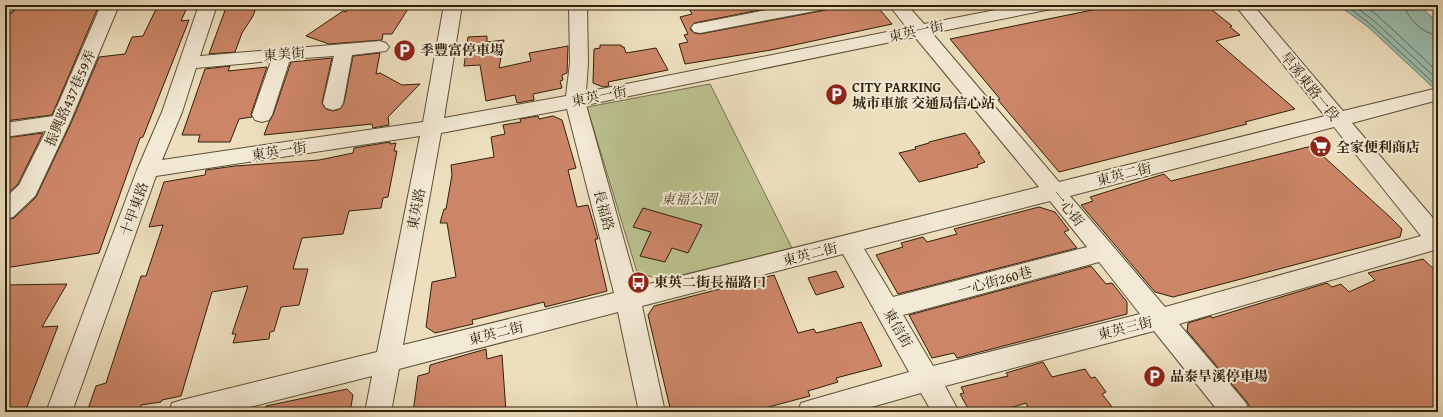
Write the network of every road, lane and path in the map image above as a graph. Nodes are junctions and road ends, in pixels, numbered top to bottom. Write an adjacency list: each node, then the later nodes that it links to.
1 (9, 5): 10 (street)
2 (110, 5): 23 (street, 振興路437巷59弄)
3 (208, 5): 17 (street, 十甲東路)
4 (453, 5): 24 (street, 東英路)
5 (820, 5): 12 (street)
6 (898, 5): 13 (street, 一心街)
7 (1046, 5): 11 (street, 東英一街)
8 (1244, 5): 22 (street, 旱溪東路一段)
9 (578, 7): 19 (street, 長福路)
10 (5, 8)
11 (1015, 8): 13 (street, 東英一街)
12 (700, 28)
13 (918, 30): 19 (street, 東英一街); 28 (street, 一心街)
14 (380, 47): 15 (street, 東美街)
15 (344, 50): 16 (street, 東美街); 20 (street)
16 (282, 54): 17 (street, 東美街); 21 (street)
17 (188, 63): 26 (street, 十甲東路)
18 (1438, 94): 22 (street, 東英二街)
19 (575, 101): 24 (street, 東英一街); 34 (street, 長福路)
20 (333, 103)
21 (262, 115)
22 (1337, 119): 28 (street, 東英二街); 31 (street, 旱溪東路一段)
23 (60, 122): 25 (street); 27 (street, 振興路437巷59弄)
24 (432, 128): 26 (street, 東英一街); 37 (street, 東英路)
25 (5, 130)
26 (148, 170): 39 (street, 十甲東路)
27 (27, 190): 29 (street); 30 (street, 振興路437巷59弄)
28 (1055, 192): 32 (street, 東英二街); 33 (street, 一心街)
29 (5, 193)
30 (5, 211)
31 (1438, 240): 36 (street, 東英三街)
32 (849, 244): 34 (street, 東英二街); 35 (street, 東信街)
33 (1104, 252): 35 (street, 一心街260巷); 36 (street, 一心街)
34 (628, 300): 37 (street, 東英二街); 42 (street, 長福路)
35 (887, 309): 38 (street, 東信街)
36 (1160, 319): 38 (street, 東英三街); 45 (street, 一心街)
37 (387, 361): 40 (street, 東英二街); 41 (street, 東英路)
38 (928, 379): 43 (street, 東英三街); 44 (street, 東信街)
39 (59, 412)
40 (182, 412)
41 (378, 412)
42 (652, 412)
43 (811, 412)
44 (946, 412)
45 (1236, 412)

